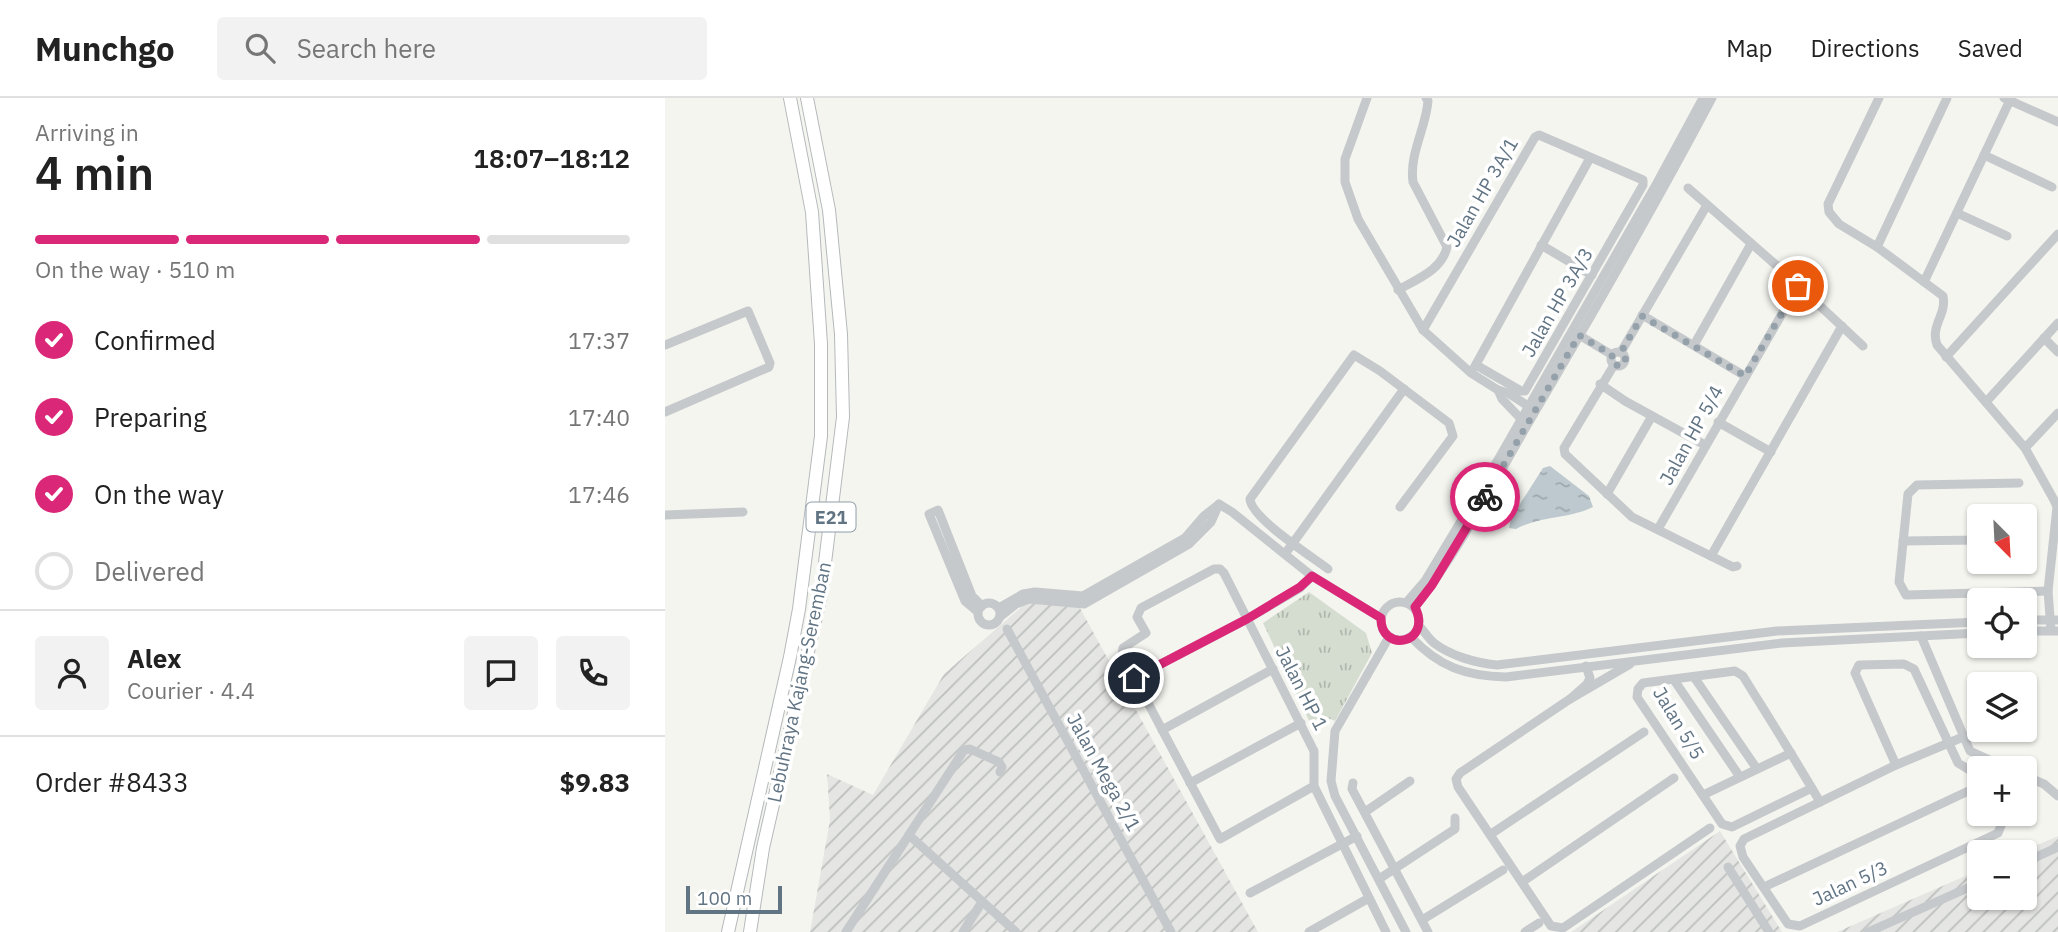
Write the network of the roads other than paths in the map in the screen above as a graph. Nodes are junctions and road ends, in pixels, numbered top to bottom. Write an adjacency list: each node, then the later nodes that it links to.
1 (790, 98): 145 (highway, Lebuhraya Kajang-Seremban / E21)
2 (807, 98): 146 (highway, Lebuhraya Kajang-Seremban / E21)
3 (1367, 98): 26 (street)
4 (1426, 98): 26 (street)
5 (1703, 98): 31 (street)
6 (1712, 98): 31 (street)
7 (1879, 98): 22 (street)
8 (1947, 98): 22 (street)
9 (2008, 99): 10 (street); 11 (street)
10 (2058, 122)
11 (1984, 155): 14 (street); 17 (street)
12 (1590, 158): 13 (street, Jalan HP 3A/1); 21 (street); 30 (street, Jalan HP 3A/1)
13 (1643, 180): 23 (street, Jalan HP 3A/3)
14 (2052, 187)
15 (1688, 188): 16 (street)
16 (1707, 205): 20 (street); 27 (street)
17 (1957, 213): 19 (street); 24 (street)
18 (2058, 234): 38 (street)
19 (2007, 236)
20 (1751, 244): 25 (street); 34 (street)
21 (1541, 245): 23 (street); 39 (street)
22 (1877, 247): 24 (street)
23 (1592, 275): 39 (street, Jalan HP 3A/3)
24 (1924, 282): 38 (street)
25 (1798, 286): 29 (street); 40 (street, Jalan HP 5/4)
26 (1398, 290): 30 (street)
27 (1642, 316): 34 (street); 37 (street)
28 (2058, 323): 32 (street)
29 (1842, 326): 35 (street); 53 (street)
30 (1423, 330): 39 (street)
31 (1576, 333): 37 (street); 45 (street)
32 (2044, 338): 36 (street); 44 (street)
33 (665, 345): 46 (street)
34 (1693, 345): 40 (street)
35 (1863, 346)
36 (2058, 352)
37 (1615, 357): 41 (street)
38 (1946, 357): 44 (street)
39 (1473, 369): 43 (street)
40 (1745, 376): 50 (street, Jalan HP 5/4)
41 (1600, 384): 48 (street); 55 (street)
42 (1404, 389): 56 (street); 63 (street); 63 (street)
43 (1498, 390): 45 (street); 49 (street)
44 (1986, 402): 52 (street)
45 (1532, 409): 49 (street)
46 (665, 412)
47 (2058, 413): 52 (street)
48 (1652, 416): 51 (street); 55 (street)
49 (1524, 422): 71 (street)
50 (1718, 422): 51 (street, Jalan HP 5/4); 53 (street)
51 (1705, 445): 60 (street, Jalan HP 5/4)
52 (2025, 448): 57 (street)
53 (1771, 452): 65 (street)
54 (2019, 484): 62 (street)
55 (1607, 494): 60 (street)
56 (1400, 506)
57 (2058, 507): 69 (street)
58 (743, 512): 59 (street)
59 (665, 516)
60 (1658, 529): 65 (street)
61 (1967, 540): 62 (street)
62 (1903, 541): 69 (street)
63 (1292, 543): 64 (street); 67 (street)
64 (1285, 554): 68 (street); 74 (street)
65 (1711, 556): 66 (street)
66 (1737, 566)
67 (1328, 569)
68 (1312, 576): 75 (street); 76 (street)
69 (2048, 592): 70 (street)
70 (2049, 603): 73 (street); 77 (street); 78 (street)
71 (1410, 605): 75 (street); 80 (street)
72 (980, 609): 72 (street); 74 (street); 74 (street)
73 (2058, 611)
74 (1000, 612)
75 (1381, 618): 87 (street)
76 (1247, 619): 94 (street, Jalan HP 1); 96 (street); 96 (street, Jalan HP 1)
77 (2038, 620): 78 (street)
78 (2055, 620): 82 (street)
79 (1967, 623): 83 (street)
80 (1419, 626): 86 (street); 89 (street)
81 (1007, 629): 150 (street, Jalan Mega 2/1)
82 (2054, 630)
83 (1777, 631): 88 (street); 89 (street)
84 (1967, 634): 85 (street)
85 (1921, 636): 88 (street); 102 (street)
86 (1411, 638): 87 (street); 93 (street)
87 (1392, 639): 128 (street)
88 (1782, 643): 90 (street)
89 (1638, 648): 90 (street); 92 (street)
90 (1654, 658): 91 (street)
91 (1638, 660): 92 (street); 98 (street)
92 (1599, 665): 93 (street)
93 (1585, 666): 98 (street)
94 (1273, 669): 99 (street, Jalan HP 1); 100 (street)
95 (1694, 677): 97 (street, Jalan 5/5); 104 (street, Jalan 5/5); 107 (street)
96 (1134, 678): 100 (street)
97 (1674, 680): 110 (street); 119 (street, Jalan 5/5)
98 (1570, 699): 126 (street)
99 (1301, 723): 114 (street); 116 (street, Jalan HP 1)
100 (1162, 730): 114 (street)
101 (1644, 732): 126 (street)
102 (1963, 737): 103 (street); 105 (street)
103 (1950, 742): 106 (street); 106 (street); 108 (street)
104 (1791, 753): 107 (street); 117 (street, Jalan 5/5)
105 (1976, 756)
106 (1896, 765): 121 (street)
107 (1757, 769): 110 (street)
108 (1967, 769)
109 (1000, 772): 127 (street)
110 (1741, 777): 119 (street)
111 (1674, 778): 136 (street)
112 (1410, 781): 122 (street)
113 (2037, 781): 120 (street)
114 (1190, 783): 116 (street)
115 (1353, 783): 122 (street)
116 (1314, 786): 129 (street, Jalan HP 1)
117 (1812, 788): 119 (street, Jalan 5/5); 121 (street, Jalan 5/5)
118 (1967, 792): 137 (street)
119 (1703, 795)
120 (2058, 796)
121 (1820, 802): 137 (street, Jalan 5/3)
122 (1365, 812): 133 (street)
123 (1455, 818): 133 (street)
124 (2001, 826): 137 (street, Jalan 5/3)
125 (1710, 828): 136 (street)
126 (1491, 834): 136 (street)
127 (909, 835): 141 (street); 147 (street)
128 (1357, 836): 129 (street); 135 (street)
129 (1342, 845): 139 (street); 140 (street, Jalan HP 1)
130 (2058, 847): 131 (street)
131 (2037, 857)
132 (1728, 867): 156 (street)
133 (1395, 868): 135 (street); 142 (street)
134 (1503, 870): 142 (street)
135 (1379, 879): 153 (street)
136 (1522, 882)
137 (1764, 887)
138 (1967, 889): 144 (street)
139 (1250, 893)
140 (1369, 898): 151 (street); 152 (street, Jalan HP 1)
141 (982, 902): 148 (street); 149 (street)
142 (1422, 920): 154 (street)
143 (1539, 923): 155 (street)
144 (1888, 928): 157 (street)
145 (728, 932)
146 (750, 932)
147 (846, 932)
148 (963, 932)
149 (1016, 932)
150 (1171, 932)
151 (1309, 932)
152 (1387, 932)
153 (1406, 932)
154 (1428, 932)
155 (1525, 932)
156 (1769, 932)
157 (1868, 932)

